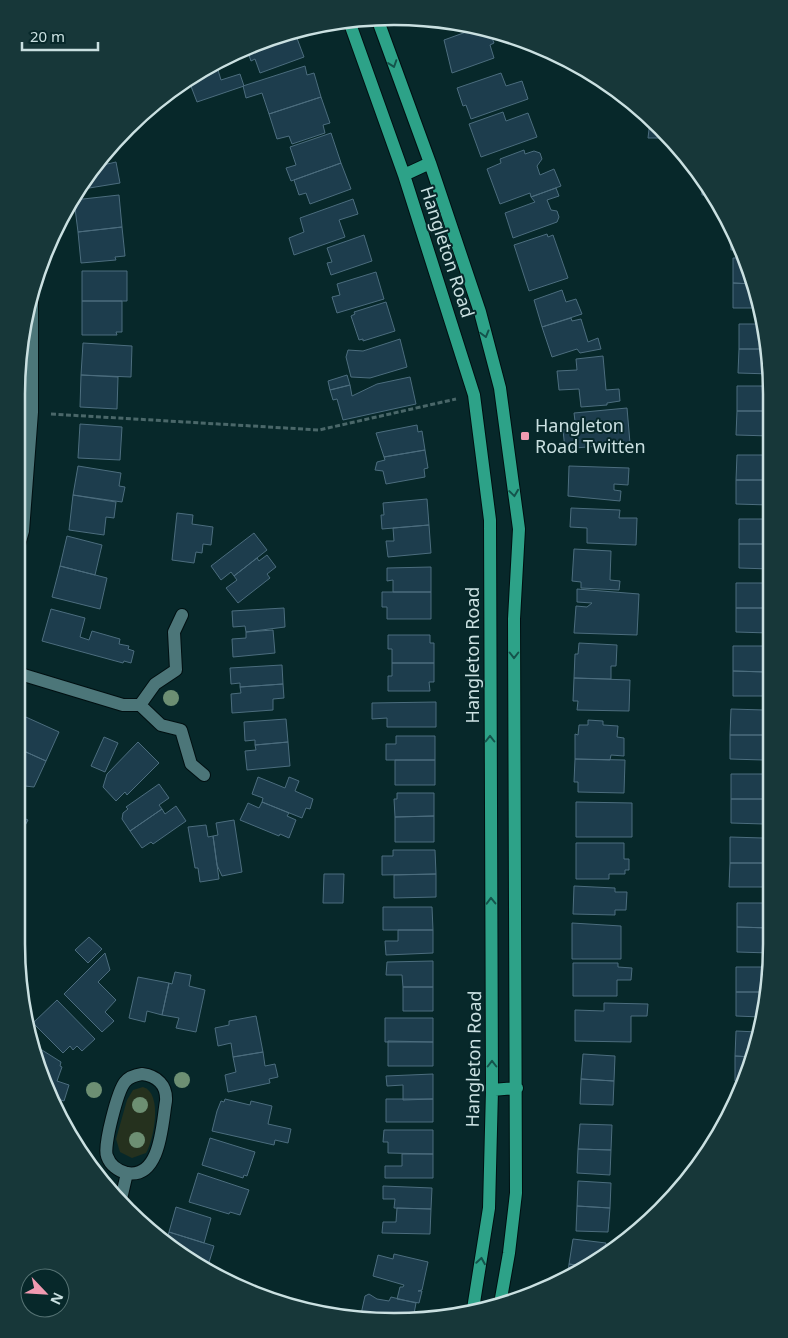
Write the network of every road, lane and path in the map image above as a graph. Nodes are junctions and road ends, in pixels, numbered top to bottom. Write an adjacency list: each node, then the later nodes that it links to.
1 (380, 26): 3 (main road, Hangleton Road, one-way to 3)
2 (351, 28): 4 (main road, Hangleton Road)
3 (430, 162): 4 (main road); 11 (main road, Hangleton Road, one-way to 11)
4 (404, 176): 6 (main road, Hangleton Road)
5 (32, 322): 7 (street)
6 (474, 395): 7 (path); 10 (main road, Hangleton Road)
7 (32, 412): 8 (street)
8 (25, 505)
9 (182, 615): 13 (street)
10 (490, 619): 11 (main road); 16 (main road, Hangleton Road, one-way to 10)
11 (514, 619): 15 (main road, Hangleton Road, one-way to 15)
12 (25, 675): 13 (street)
13 (140, 705): 14 (street)
14 (204, 775)
15 (516, 1088): 16 (main road); 19 (main road, Hangleton Road)
16 (492, 1090): 20 (main road, Hangleton Road, one-way to 16)
17 (127, 1173): 17 (street); 18 (street)
18 (122, 1193)
19 (501, 1297)
20 (474, 1304)

